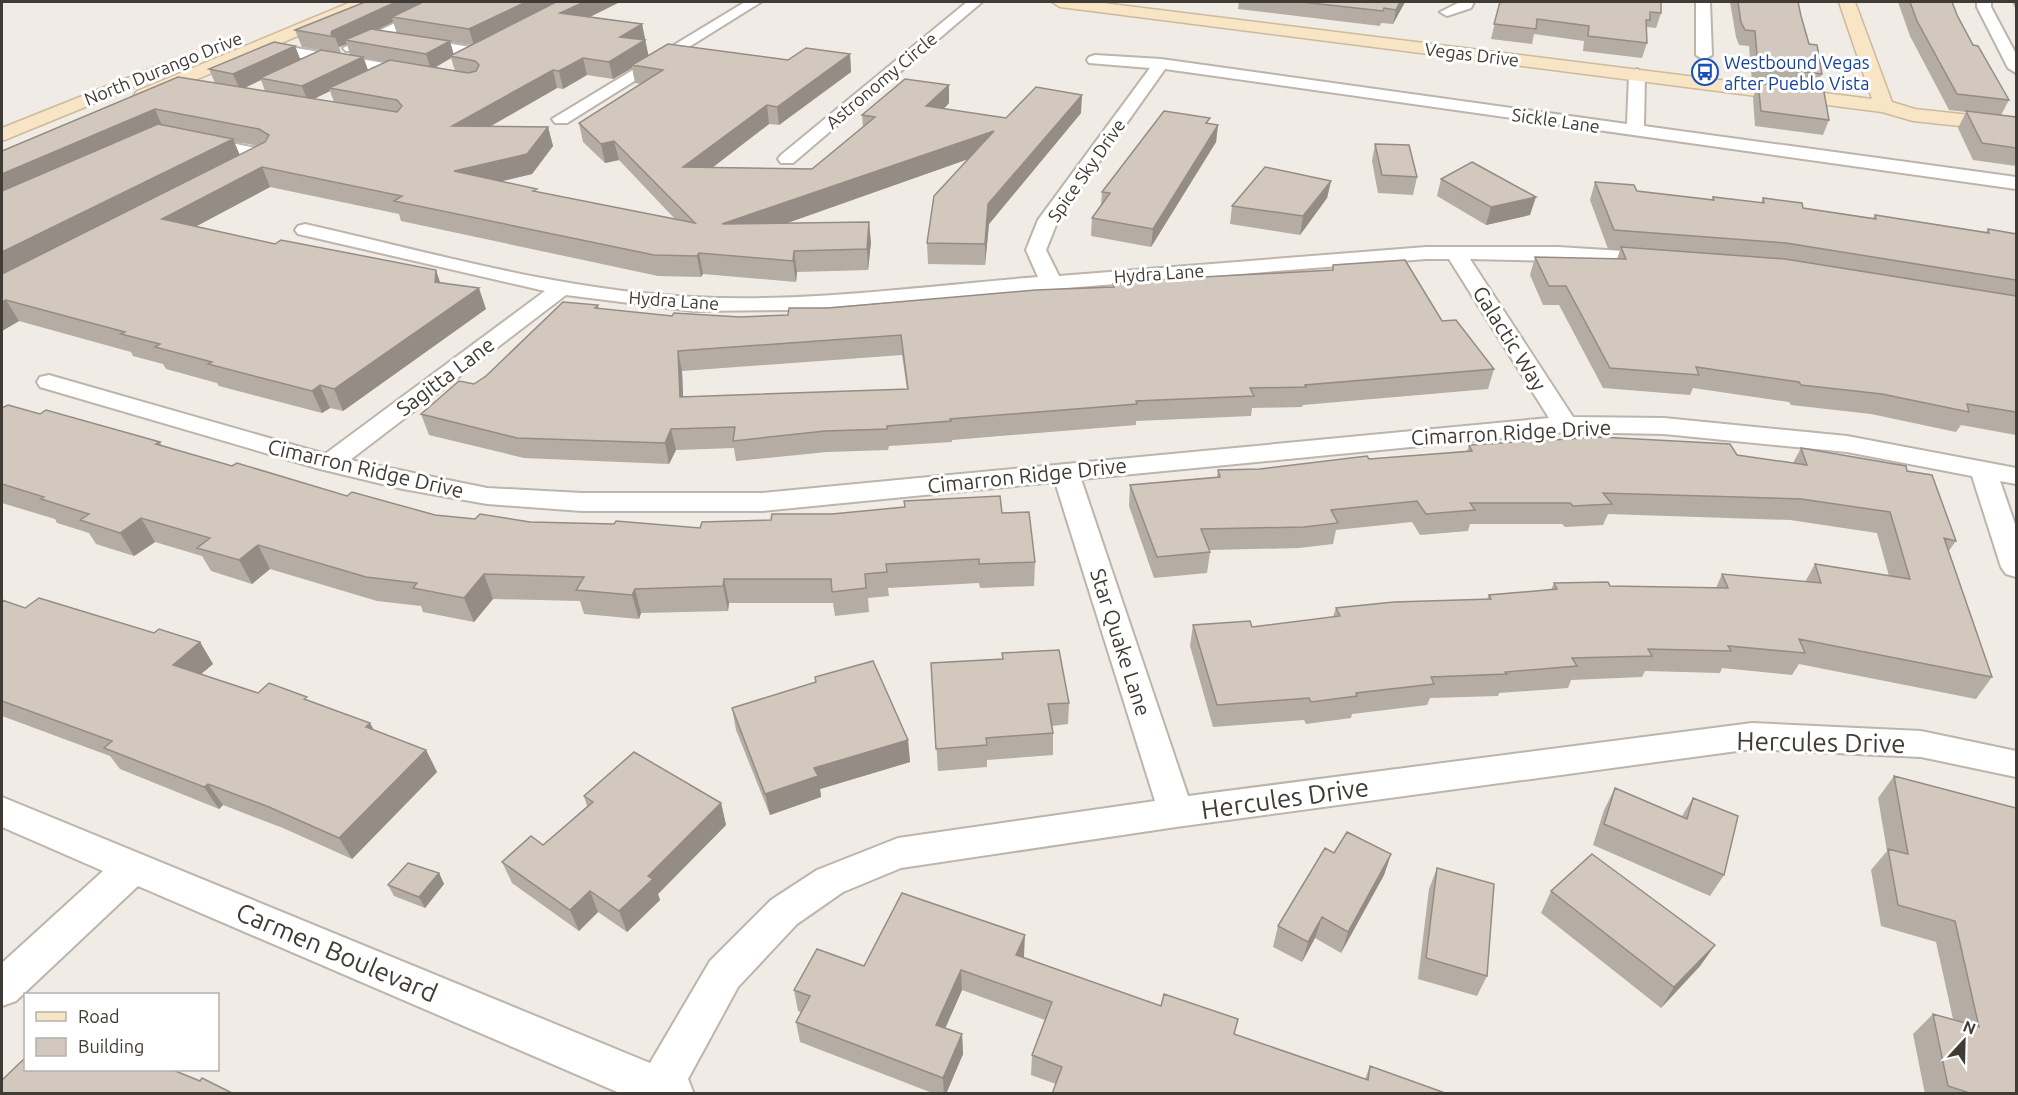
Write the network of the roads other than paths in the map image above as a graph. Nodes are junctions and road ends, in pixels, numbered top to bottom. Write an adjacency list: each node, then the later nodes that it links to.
1 (325, 2): 33 (main road, North Durango Drive)
2 (364, 2): 15 (main road, North Durango Drive)
3 (449, 2): 12 (street)
4 (754, 2): 29 (street)
5 (975, 2): 36 (street, Astronomy Circle)
6 (1060, 2): 25 (main road, Vegas Drive)
7 (1467, 2): 11 (street)
8 (1703, 2): 17 (street)
9 (1847, 2): 28 (main road)
10 (1984, 2): 13 (street)
11 (1447, 12)
12 (373, 37): 16 (street); 21 (street)
13 (2000, 37): 14 (street); 24 (street)
14 (2016, 39)
15 (258, 47): 18 (street); 35 (main road, North Durango Drive)
16 (346, 50)
17 (1704, 55)
18 (325, 58): 22 (street); 23 (street)
19 (1095, 60): 20 (street, Sickle Lane)
20 (1161, 64): 32 (street, Sickle Lane); 42 (street, Spice Sky Drive)
21 (451, 68)
22 (302, 69)
23 (395, 69): 26 (street); 27 (street)
24 (2016, 69)
25 (1637, 74): 28 (main road, Vegas Drive); 32 (street)
26 (434, 77)
27 (364, 84)
28 (1884, 106): 30 (main road, Vegas Drive); 31 (main road, Vegas Drive)
29 (561, 119)
30 (2016, 119)
31 (2016, 126)
32 (1635, 131): 38 (street, Sickle Lane)
33 (2, 135)
34 (186, 139): 37 (street)
35 (34, 142)
36 (787, 159)
37 (235, 171)
38 (2016, 183)
39 (305, 230): 43 (street, Hydra Lane)
40 (1455, 252): 41 (street, Hydra Lane); 42 (street, Hydra Lane); 45 (street, Galactic Way)
41 (1673, 261)
42 (1051, 282): 43 (street, Hydra Lane)
43 (562, 288): 46 (street, Sagitta Lane)
44 (49, 382): 46 (street, Cimarron Ridge Drive)
45 (1565, 424): 47 (street, Cimarron Ridge Drive); 48 (street, Cimarron Ridge Drive)
46 (329, 463): 48 (street, Cimarron Ridge Drive)
47 (1983, 470): 49 (street, Cimarron Ridge Drive); 50 (street)
48 (1065, 471): 53 (street, Star Quake Lane)
49 (2016, 476)
50 (2016, 567)
51 (2016, 764): 53 (street, Hercules Drive)
52 (2, 812): 54 (street, Carmen Boulevard)
53 (1176, 812): 56 (street, Hercules Drive)
54 (134, 866): 55 (street); 56 (street, Carmen Boulevard)
55 (2, 988)
56 (666, 1091)

